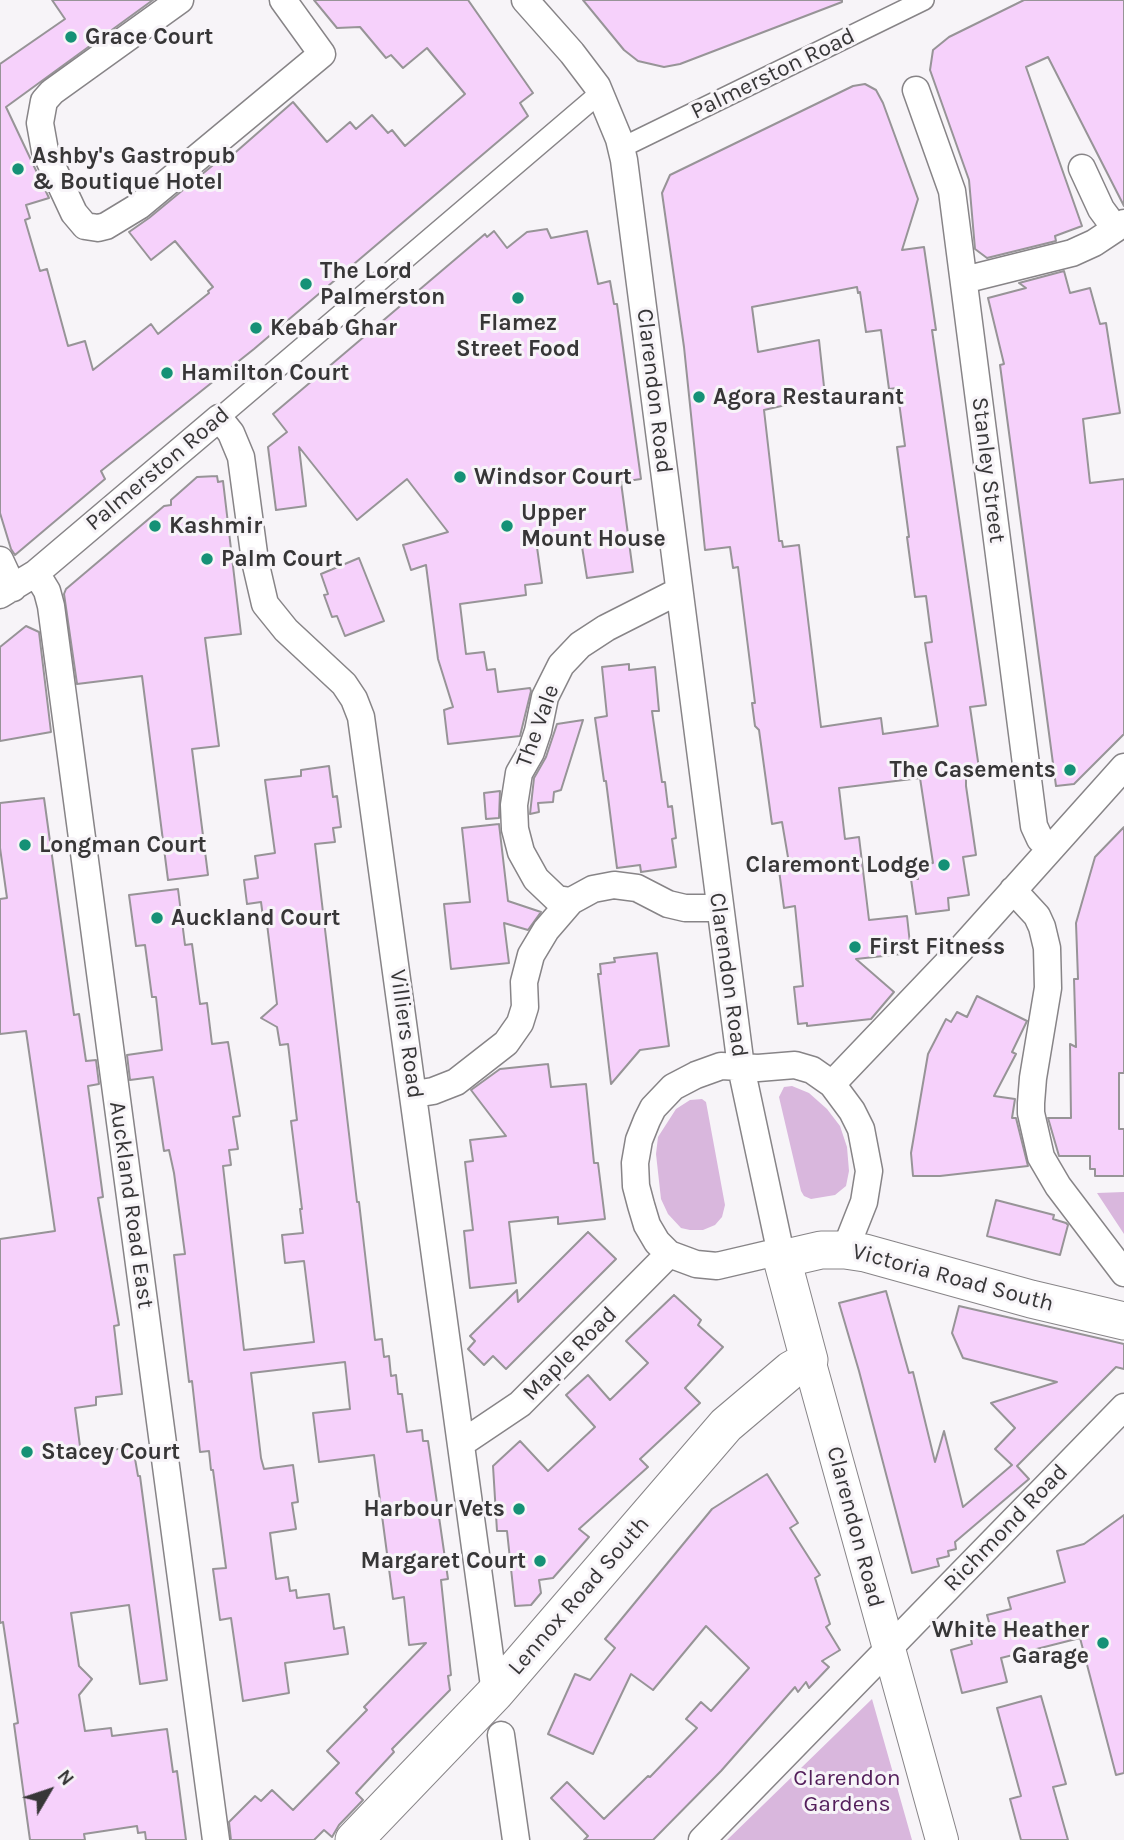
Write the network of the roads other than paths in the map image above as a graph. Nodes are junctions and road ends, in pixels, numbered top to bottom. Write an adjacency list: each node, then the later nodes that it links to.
1 (180, 0): 2 (street)
2 (283, 0)
3 (525, 0): 6 (street, Clarendon Road)
4 (924, 0): 7 (street, Palmerston Road)
5 (916, 90): 10 (street, Stanley Street)
6 (600, 93): 7 (street, Clarendon Road); 11 (street, Palmerston Road)
7 (621, 148): 14 (street, Clarendon Road)
8 (1082, 168): 9 (street)
9 (1119, 225): 10 (street)
10 (964, 280): 17 (street, Stanley Street)
11 (219, 418): 13 (street, Palmerston Road); 23 (street, Villiers Road)
12 (0, 560): 15 (street)
13 (36, 573): 15 (street, Palmerston Road); 35 (street, Auckland Road East)
14 (679, 591): 19 (street, The Vale); 20 (street, Clarendon Road)
15 (6, 592)
16 (1124, 767): 17 (street)
17 (1051, 849): 18 (street)
18 (1013, 890): 22 (street); 27 (street)
19 (570, 901): 20 (street); 23 (street)
20 (719, 908): 21 (street, Clarendon Road)
21 (741, 1067): 22 (street); 25 (street); 26 (street, Clarendon Road)
22 (832, 1084): 24 (street)
23 (415, 1094): 31 (street, Villiers Road)
24 (845, 1250): 26 (main road, Victoria Road South); 28 (main road, Victoria Road South)
25 (669, 1254): 26 (street); 31 (street, Maple Road)
26 (782, 1255): 29 (main road, Clarendon Road)
27 (1124, 1273)
28 (1124, 1321)
29 (809, 1360): 32 (street, Clarendon Road); 33 (main road, Lennox Road South)
30 (1124, 1407): 32 (street, Richmond Road)
31 (462, 1443): 33 (street, Villiers Road)
32 (889, 1649): 38 (street, Richmond Road); 39 (street, Clarendon Road)
33 (495, 1693): 36 (main road, Lennox Road South)
34 (501, 1735): 37 (street)
35 (216, 1840)
36 (354, 1840)
37 (516, 1840)
38 (702, 1840)
39 (942, 1840)

